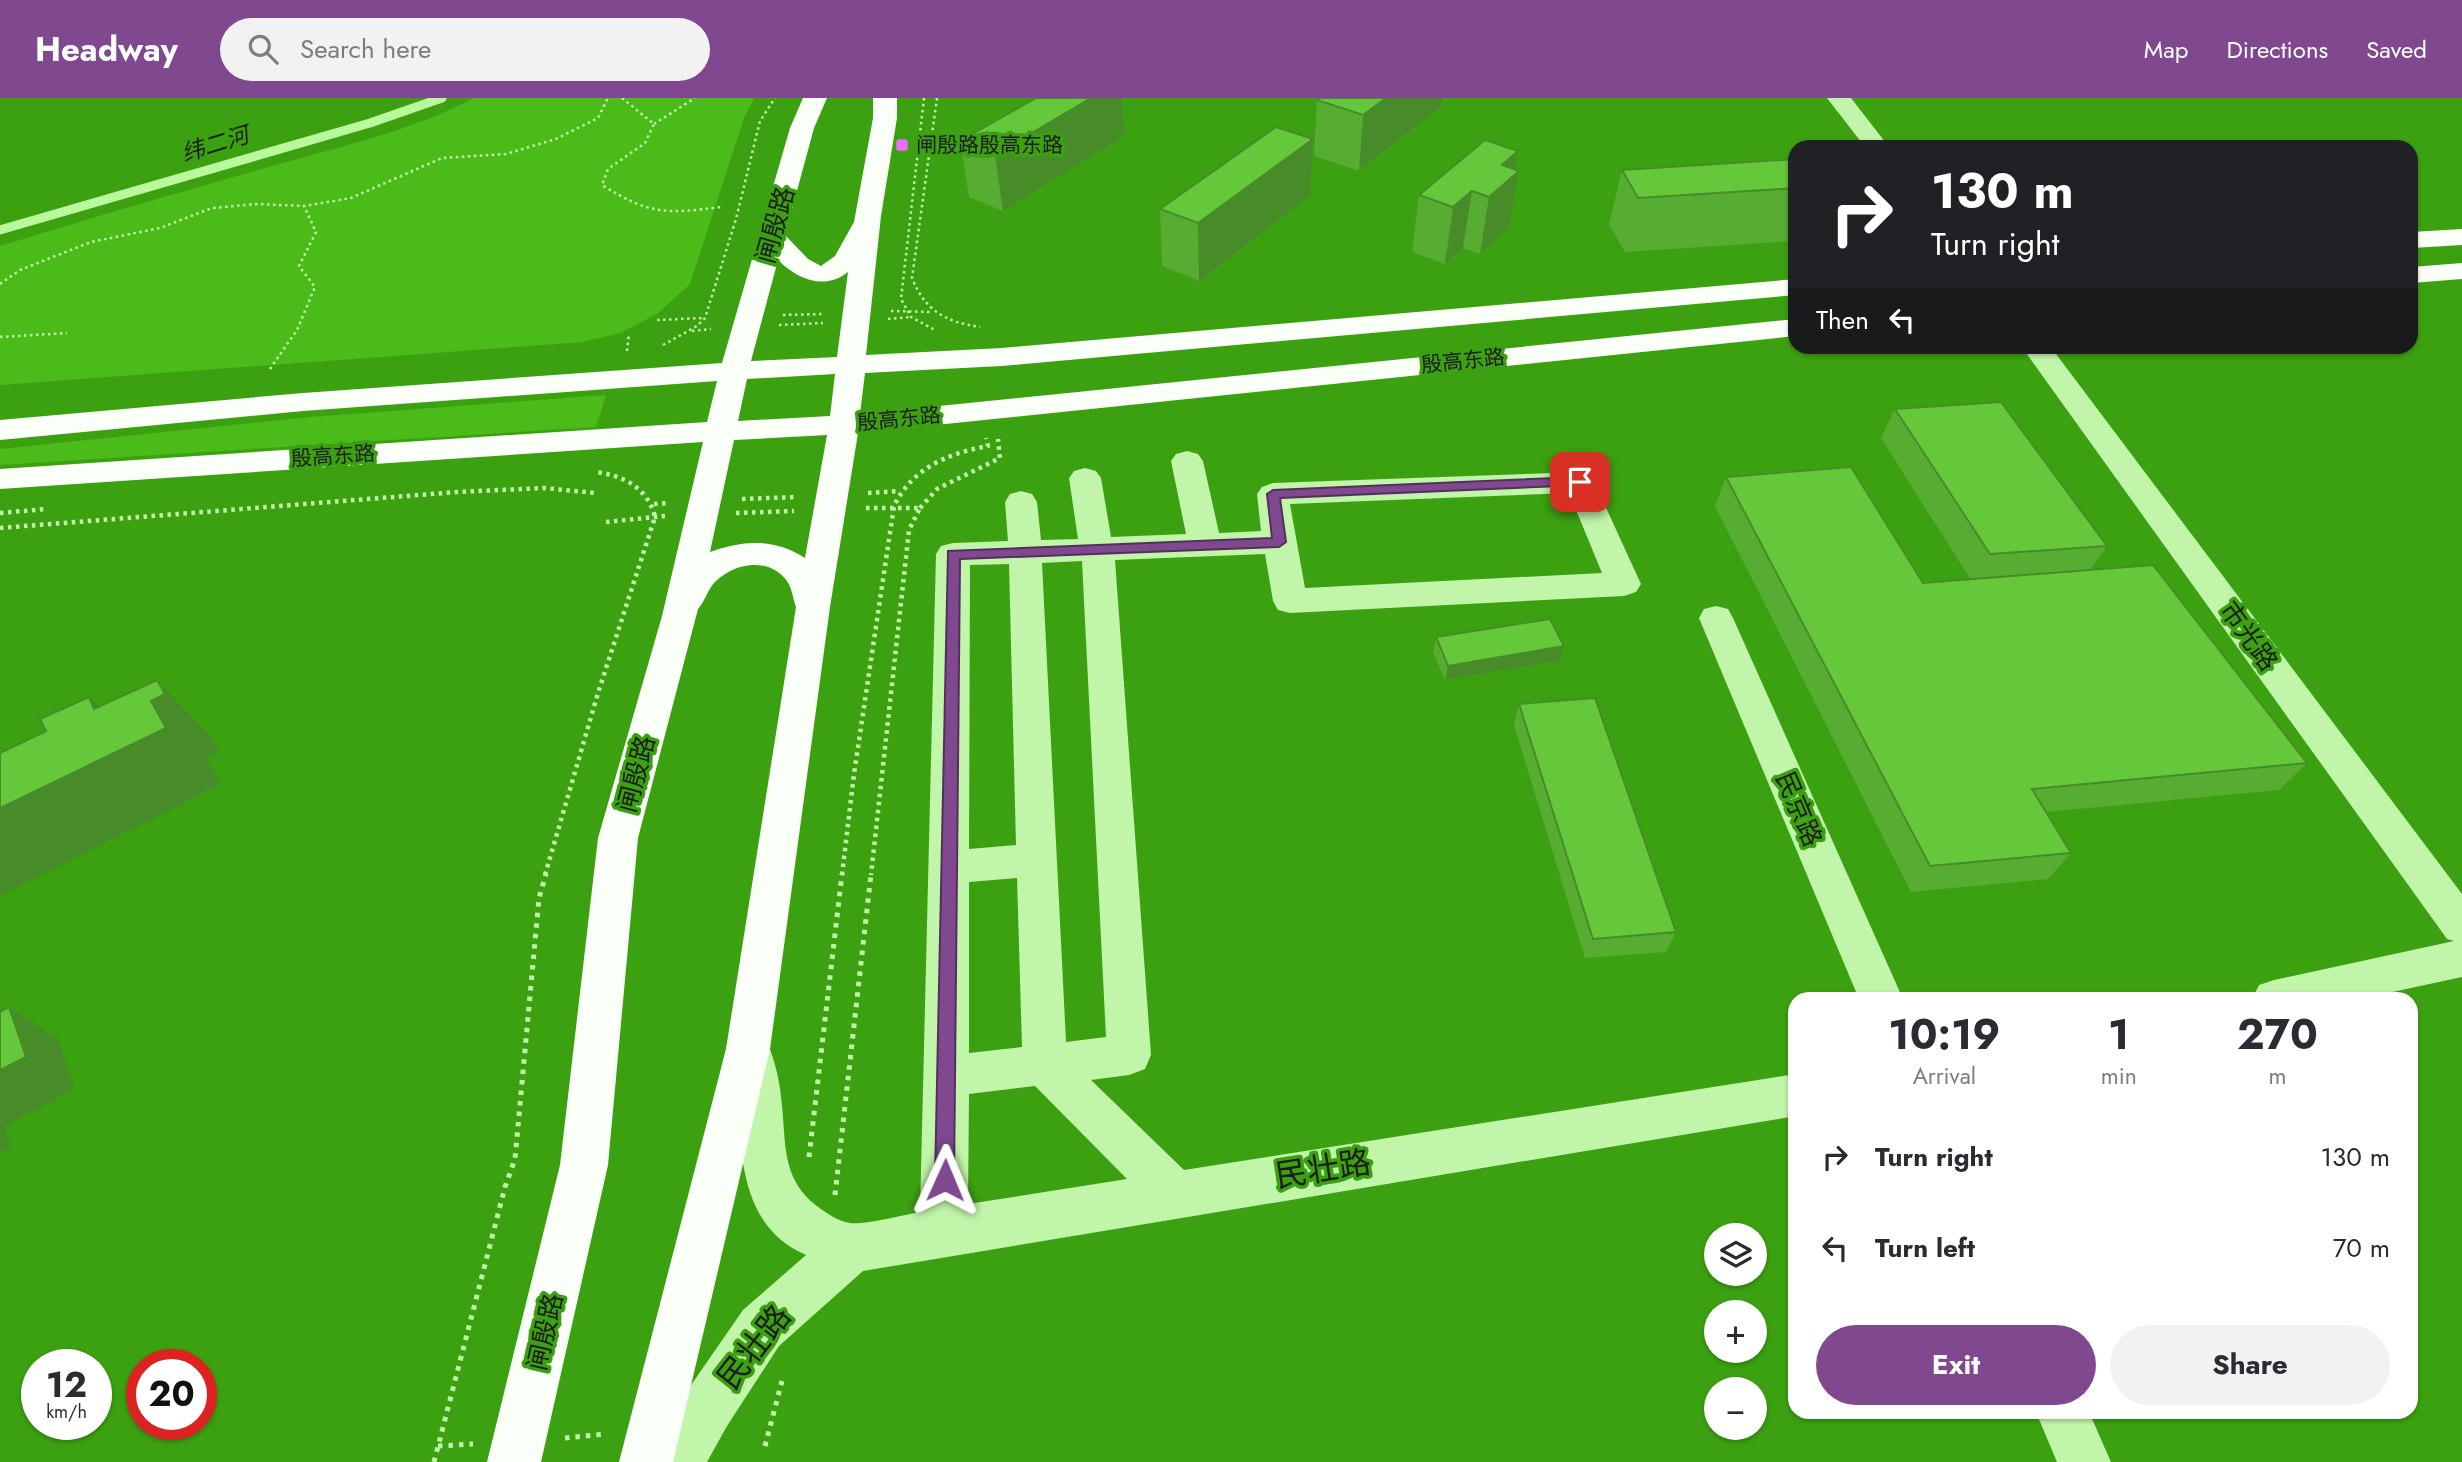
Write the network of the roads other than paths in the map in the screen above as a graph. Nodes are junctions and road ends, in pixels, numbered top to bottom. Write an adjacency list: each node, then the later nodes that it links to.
1 (815, 98): 6 (main road, 闸殷路)
2 (885, 98): 5 (main road)
3 (1839, 98): 4 (street)
4 (1872, 140)
5 (868, 216): 6 (main road); 14 (main road)
6 (772, 236): 15 (main road, 闸殷路)
7 (2462, 237): 8 (main road)
8 (2418, 240)
9 (2462, 271): 10 (main road)
10 (2418, 275)
11 (1788, 288): 14 (main road, 殷高东路)
12 (1788, 328): 16 (main road, 殷高东路)
13 (2041, 354): 32 (street, 市光路)
14 (851, 364): 15 (main road, 殷高东路); 16 (main road)
15 (734, 371): 17 (main road, 殷高东路); 18 (main road, 闸殷路)
16 (844, 425): 18 (main road, 殷高东路); 27 (main road)
17 (0, 430)
18 (722, 433): 21 (main road, 殷高东路); 28 (main road, 闸殷路)
19 (1187, 461): 24 (street)
20 (1085, 478): 25 (street)
21 (0, 479)
22 (1021, 502): 26 (street)
23 (1279, 542): 23 (street); 24 (street)
24 (1205, 545): 25 (street)
25 (1097, 549): 26 (street); 37 (street)
26 (1025, 552): 30 (street); 31 (street)
27 (813, 607): 28 (main road); 36 (main road)
28 (679, 616): 45 (main road, 闸殷路)
29 (1716, 618): 34 (street, 民京路)
30 (1038, 860): 31 (street); 37 (street)
31 (949, 867): 38 (street)
32 (2462, 926)
33 (2462, 958): 35 (street)
34 (1878, 992)
35 (2306, 992)
36 (748, 1049): 41 (street); 44 (main road)
37 (1045, 1066): 38 (street); 40 (street)
38 (946, 1076): 42 (street)
39 (1788, 1096): 40 (street, 民壮路)
40 (1175, 1194): 42 (street, 民壮路)
41 (820, 1232): 42 (street, 民壮路); 44 (street, 民壮路)
42 (944, 1232)
43 (2065, 1419): 46 (street)
44 (659, 1451)
45 (516, 1452)
46 (2084, 1462)

